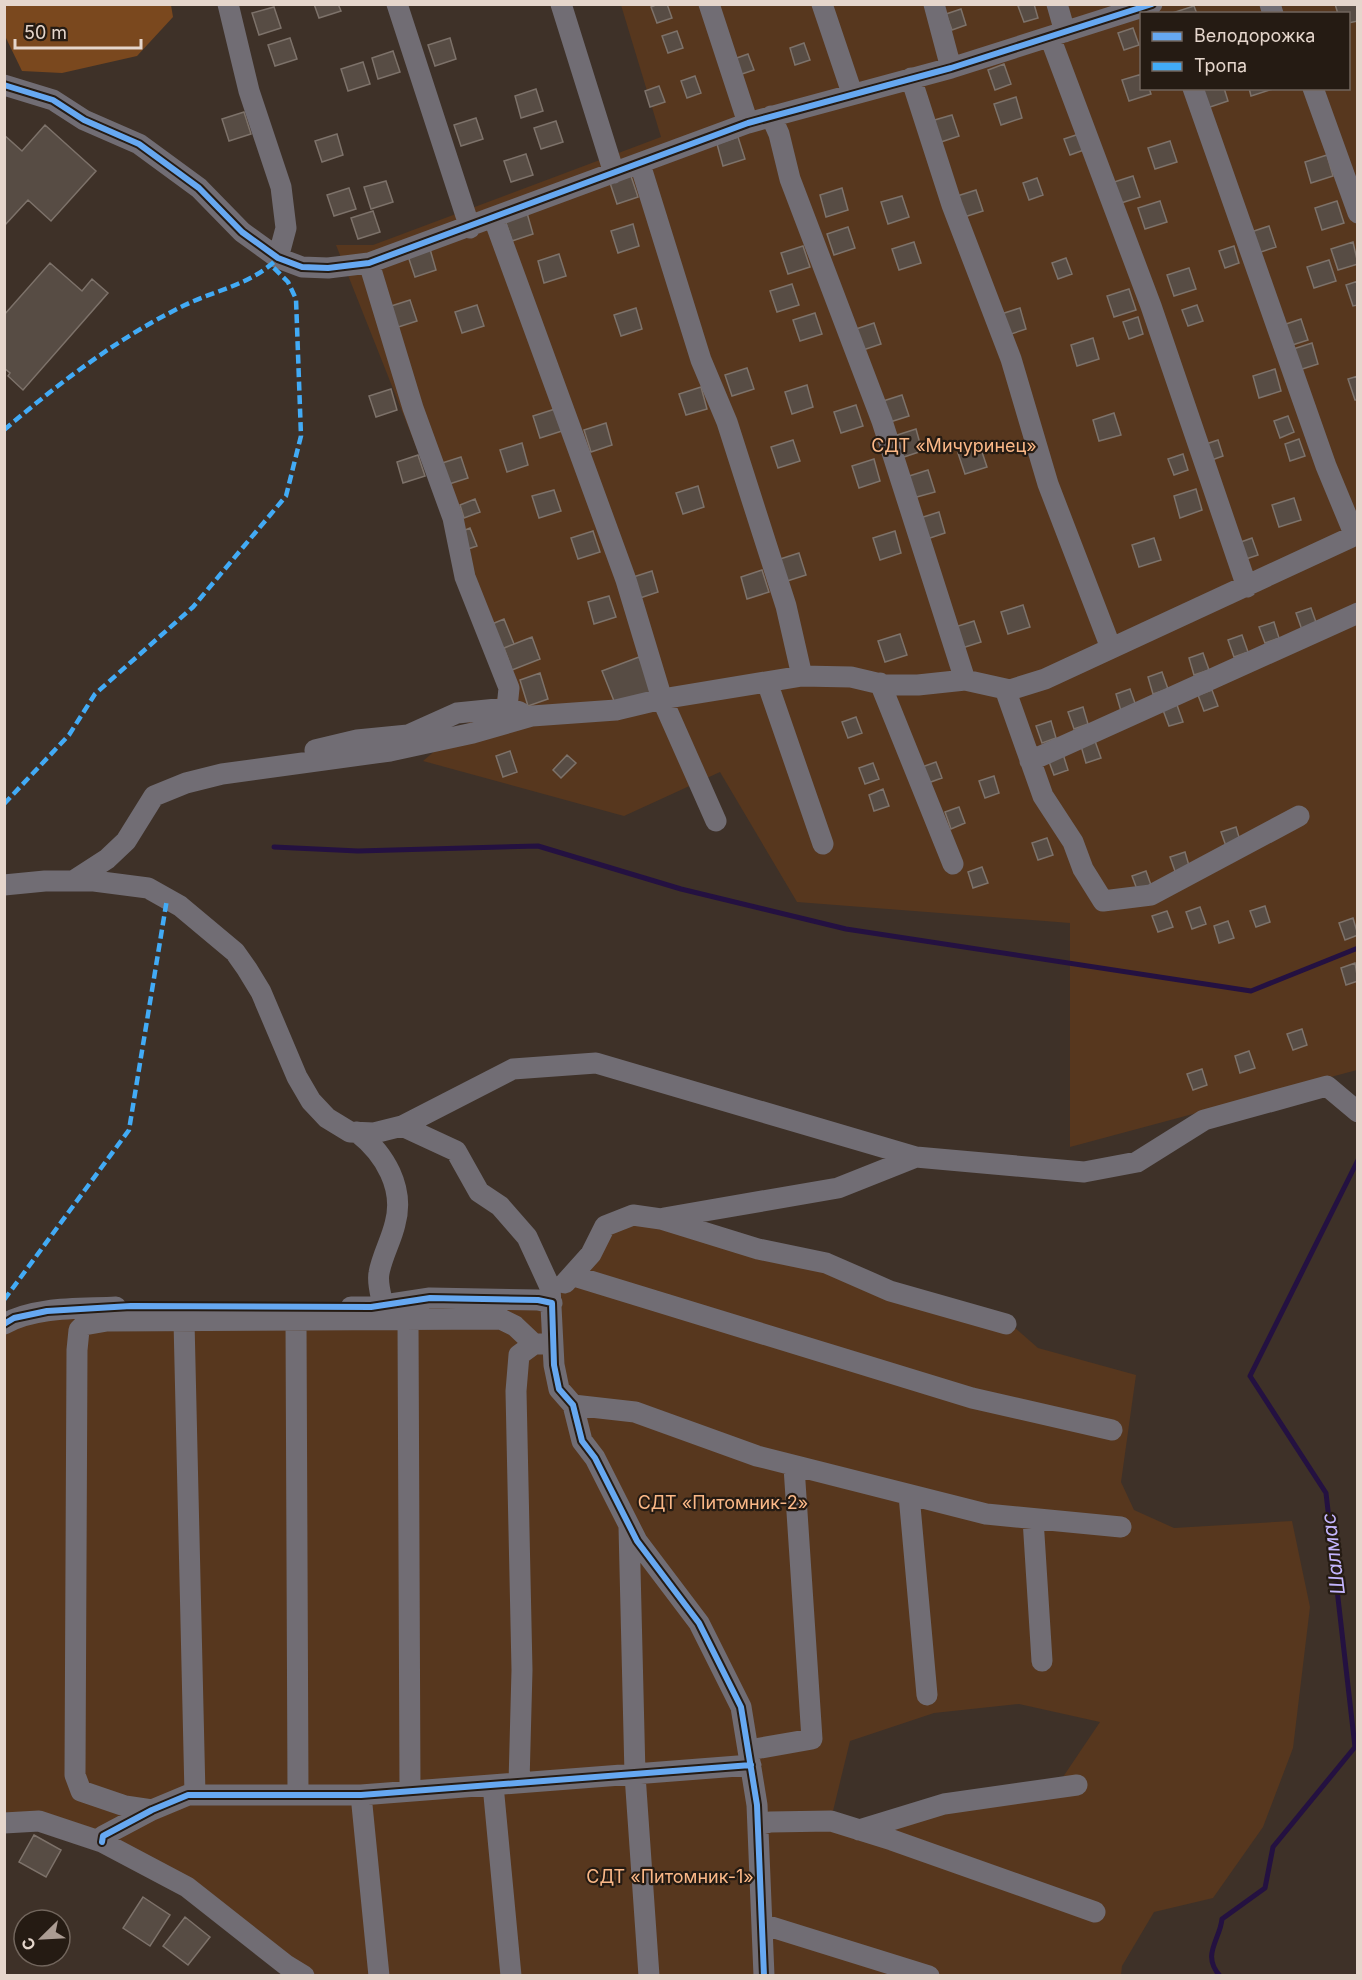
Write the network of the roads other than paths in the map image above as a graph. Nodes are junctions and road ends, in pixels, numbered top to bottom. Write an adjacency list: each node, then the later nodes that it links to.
1 (228, 4): 23 (street)
2 (397, 4): 22 (street)
3 (561, 4): 19 (street)
4 (709, 4): 17 (street)
5 (822, 4): 15 (street)
6 (934, 4): 10 (street)
7 (1057, 4): 9 (street)
8 (1145, 6): 9 (street)
9 (1058, 34): 10 (street); 26 (street)
10 (951, 68): 11 (street)
11 (911, 78): 15 (street); 28 (street)
12 (4, 85): 23 (street)
13 (1194, 90): 25 (street)
14 (1314, 90): 20 (street)
15 (852, 93): 16 (street)
16 (771, 116): 17 (street); 30 (street)
17 (748, 123): 18 (street)
18 (640, 164): 19 (street); 29 (street)
19 (614, 173): 21 (street)
20 (1358, 213)
21 (494, 219): 22 (street); 34 (street)
22 (470, 228): 24 (street)
23 (278, 258): 24 (street)
24 (369, 263): 35 (street)
25 (1356, 535): 26 (street)
26 (1246, 587): 28 (street)
27 (1358, 612): 37 (street)
28 (1111, 648): 33 (street)
29 (802, 676): 31 (street); 32 (street)
30 (965, 680): 32 (street); 33 (street)
31 (767, 682): 34 (street); 41 (street)
32 (880, 683): 42 (street)
33 (1005, 689): 37 (street)
34 (662, 699): 36 (street); 40 (street)
35 (507, 708): 36 (street); 38 (street)
36 (532, 716): 38 (street)
37 (1030, 761): 39 (street)
38 (292, 764): 43 (street)
39 (1299, 816)
40 (716, 821)
41 (823, 844)
42 (953, 864)
43 (72, 881): 44 (street); 47 (street)
44 (4, 885)
45 (1358, 1112): 48 (street)
46 (402, 1126): 47 (street); 48 (street); 51 (street)
47 (357, 1132): 52 (street)
48 (916, 1157): 49 (street)
49 (661, 1219): 50 (street); 57 (street)
50 (574, 1276): 51 (street); 60 (street)
51 (551, 1295): 52 (street); 58 (street)
52 (382, 1305): 56 (street)
53 (408, 1320): 55 (street); 58 (street); 73 (street)
54 (184, 1321): 55 (street); 75 (street); 77 (street)
55 (296, 1321): 74 (street)
56 (4, 1324)
57 (1006, 1324)
58 (543, 1344): 59 (street); 70 (street)
59 (573, 1405): 61 (street); 64 (street)
60 (1112, 1430)
61 (794, 1467): 62 (street); 68 (street)
62 (909, 1495): 63 (street); 67 (street)
63 (1033, 1519): 65 (street); 66 (street)
64 (629, 1523): 68 (street); 69 (street)
65 (1121, 1527)
66 (1042, 1661)
67 (927, 1695)
68 (750, 1757): 69 (street); 79 (street)
69 (634, 1775): 70 (street); 87 (street)
70 (519, 1783): 71 (street)
71 (493, 1785): 73 (street); 86 (street)
72 (1077, 1785): 80 (street)
73 (410, 1790): 76 (street)
74 (298, 1794): 75 (street); 76 (street)
75 (195, 1795): 77 (street)
76 (360, 1795): 85 (street)
77 (152, 1810): 81 (street)
78 (4, 1823): 81 (street)
79 (758, 1826): 80 (street); 83 (street)
80 (859, 1830): 82 (street)
81 (102, 1842): 84 (street)
82 (1095, 1912)
83 (762, 1924): 88 (street); 89 (street)
84 (304, 1976)
85 (379, 1976)
86 (511, 1976)
87 (650, 1976)
88 (764, 1976)
89 (929, 1976)

